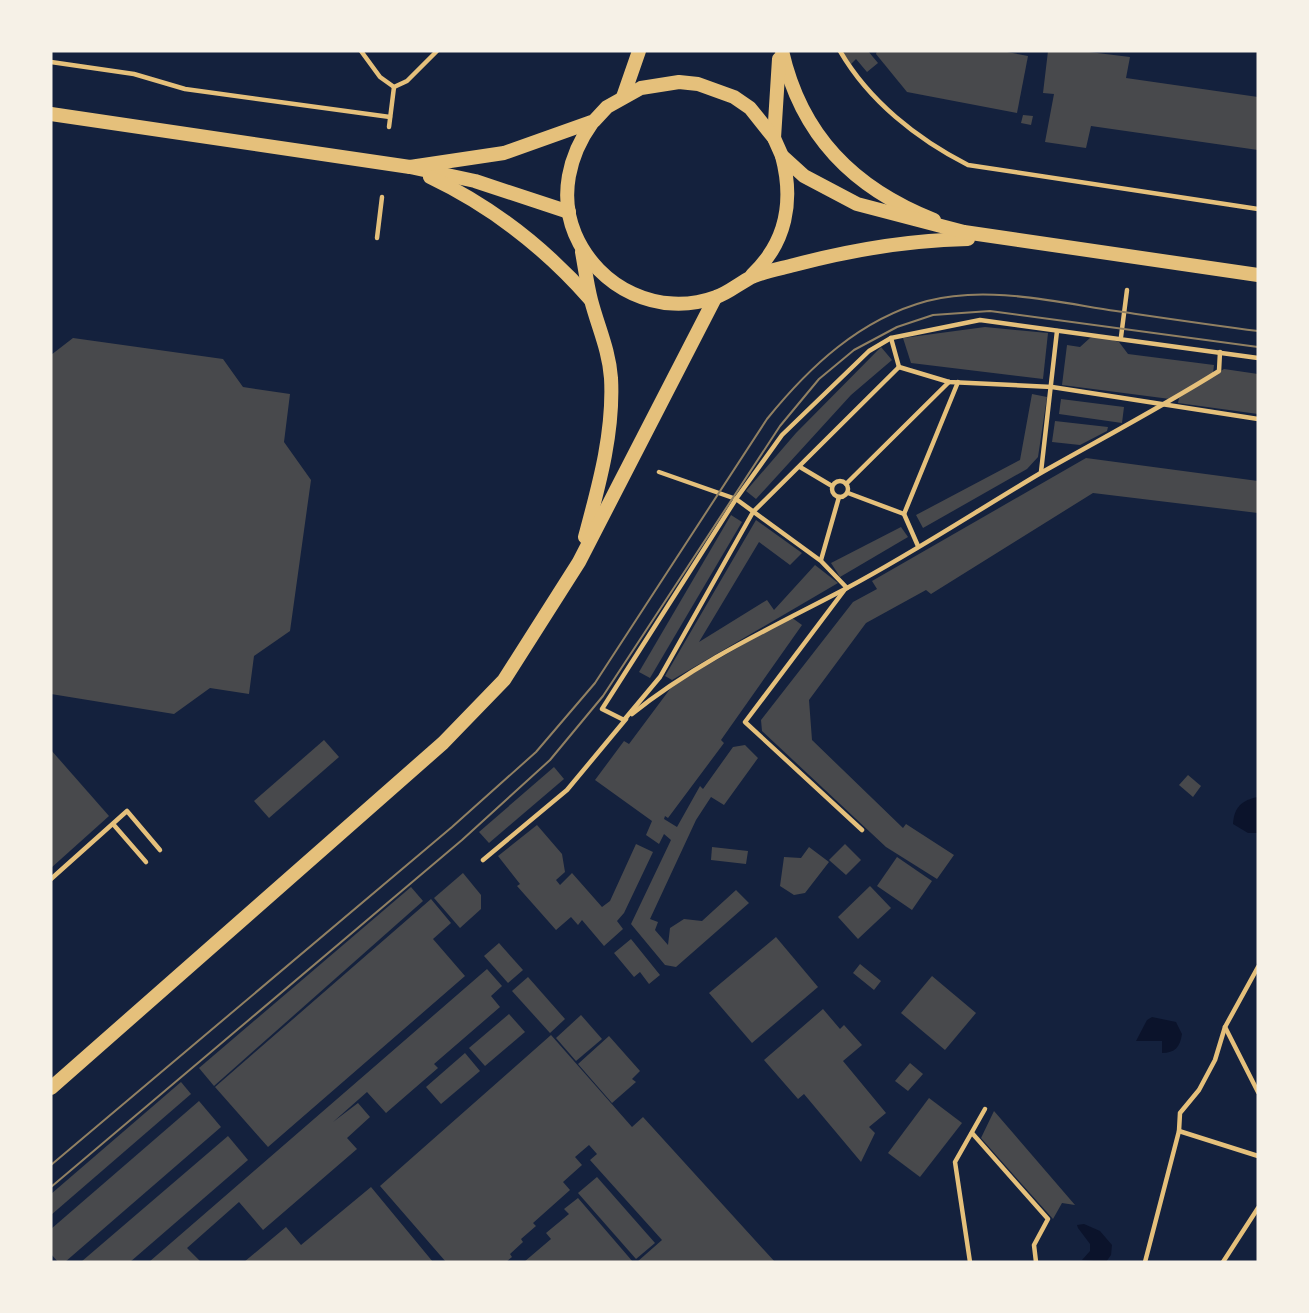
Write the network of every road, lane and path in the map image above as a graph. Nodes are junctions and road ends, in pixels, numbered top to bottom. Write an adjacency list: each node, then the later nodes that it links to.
1 (361, 51): 7 (path)
2 (437, 51): 7 (path)
3 (639, 51): 8 (main road)
4 (781, 51): 13 (main road); 19 (main road)
5 (840, 51): 17 (path)
6 (51, 62): 10 (path)
7 (394, 87): 10 (path)
8 (623, 96): 11 (main road); 13 (main road)
9 (51, 114): 15 (main road)
10 (390, 117): 12 (path)
11 (593, 121): 15 (main road); 18 (main road)
12 (389, 127)
13 (774, 138): 14 (main road)
14 (782, 156): 19 (main road); 24 (main road)
15 (410, 167): 18 (main road); 27 (main road)
16 (382, 197): 20 (path)
17 (1258, 209)
18 (569, 212): 22 (main road)
19 (964, 232): 21 (main road)
20 (377, 238)
21 (1000, 238): 23 (main road); 24 (main road)
22 (582, 248): 26 (main road); 27 (main road)
23 (1258, 275)
24 (748, 279): 26 (main road)
25 (1127, 290): 29 (path)
26 (715, 298): 51 (main road)
27 (591, 300): 51 (main road)
28 (1057, 331): 29 (path); 30 (path); 36 (path)
29 (1121, 337): 31 (path)
30 (891, 338): 33 (path); 46 (path)
31 (1220, 352): 32 (path); 37 (path)
32 (1258, 358)
33 (899, 366): 34 (path); 39 (path)
34 (949, 382): 35 (path); 42 (path)
35 (958, 382): 36 (path); 48 (path)
36 (1052, 387): 37 (path); 41 (path)
37 (1168, 404): 38 (path); 41 (path)
38 (1258, 419)
39 (800, 467): 43 (path); 47 (path)
40 (659, 472): 46 (path)
41 (1041, 473): 49 (path)
42 (846, 484): 43 (path); 44 (path)
43 (832, 486): 45 (path)
44 (848, 493): 45 (path); 48 (path)
45 (839, 497): 50 (path)
46 (736, 499): 47 (path); 53 (path)
47 (753, 512): 50 (path); 53 (path)
48 (904, 514): 49 (path)
49 (918, 546): 52 (path)
50 (821, 561): 52 (path)
51 (579, 562): 62 (main road)
52 (847, 588): 53 (path); 55 (path)
53 (624, 720): 57 (path)
54 (113, 824): 56 (path); 58 (path); 59 (path)
55 (862, 830)
56 (160, 850)
57 (483, 860)
58 (146, 862)
59 (51, 879)
60 (1258, 967): 61 (path)
61 (1225, 1027): 63 (path); 65 (path)
62 (51, 1087)
63 (1258, 1092)
64 (985, 1109): 66 (path)
65 (1178, 1131): 67 (path); 71 (path)
66 (972, 1133): 69 (path); 70 (path)
67 (1258, 1156)
68 (1258, 1208): 72 (path)
69 (970, 1262)
70 (1036, 1262)
71 (1145, 1262)
72 (1223, 1262)

